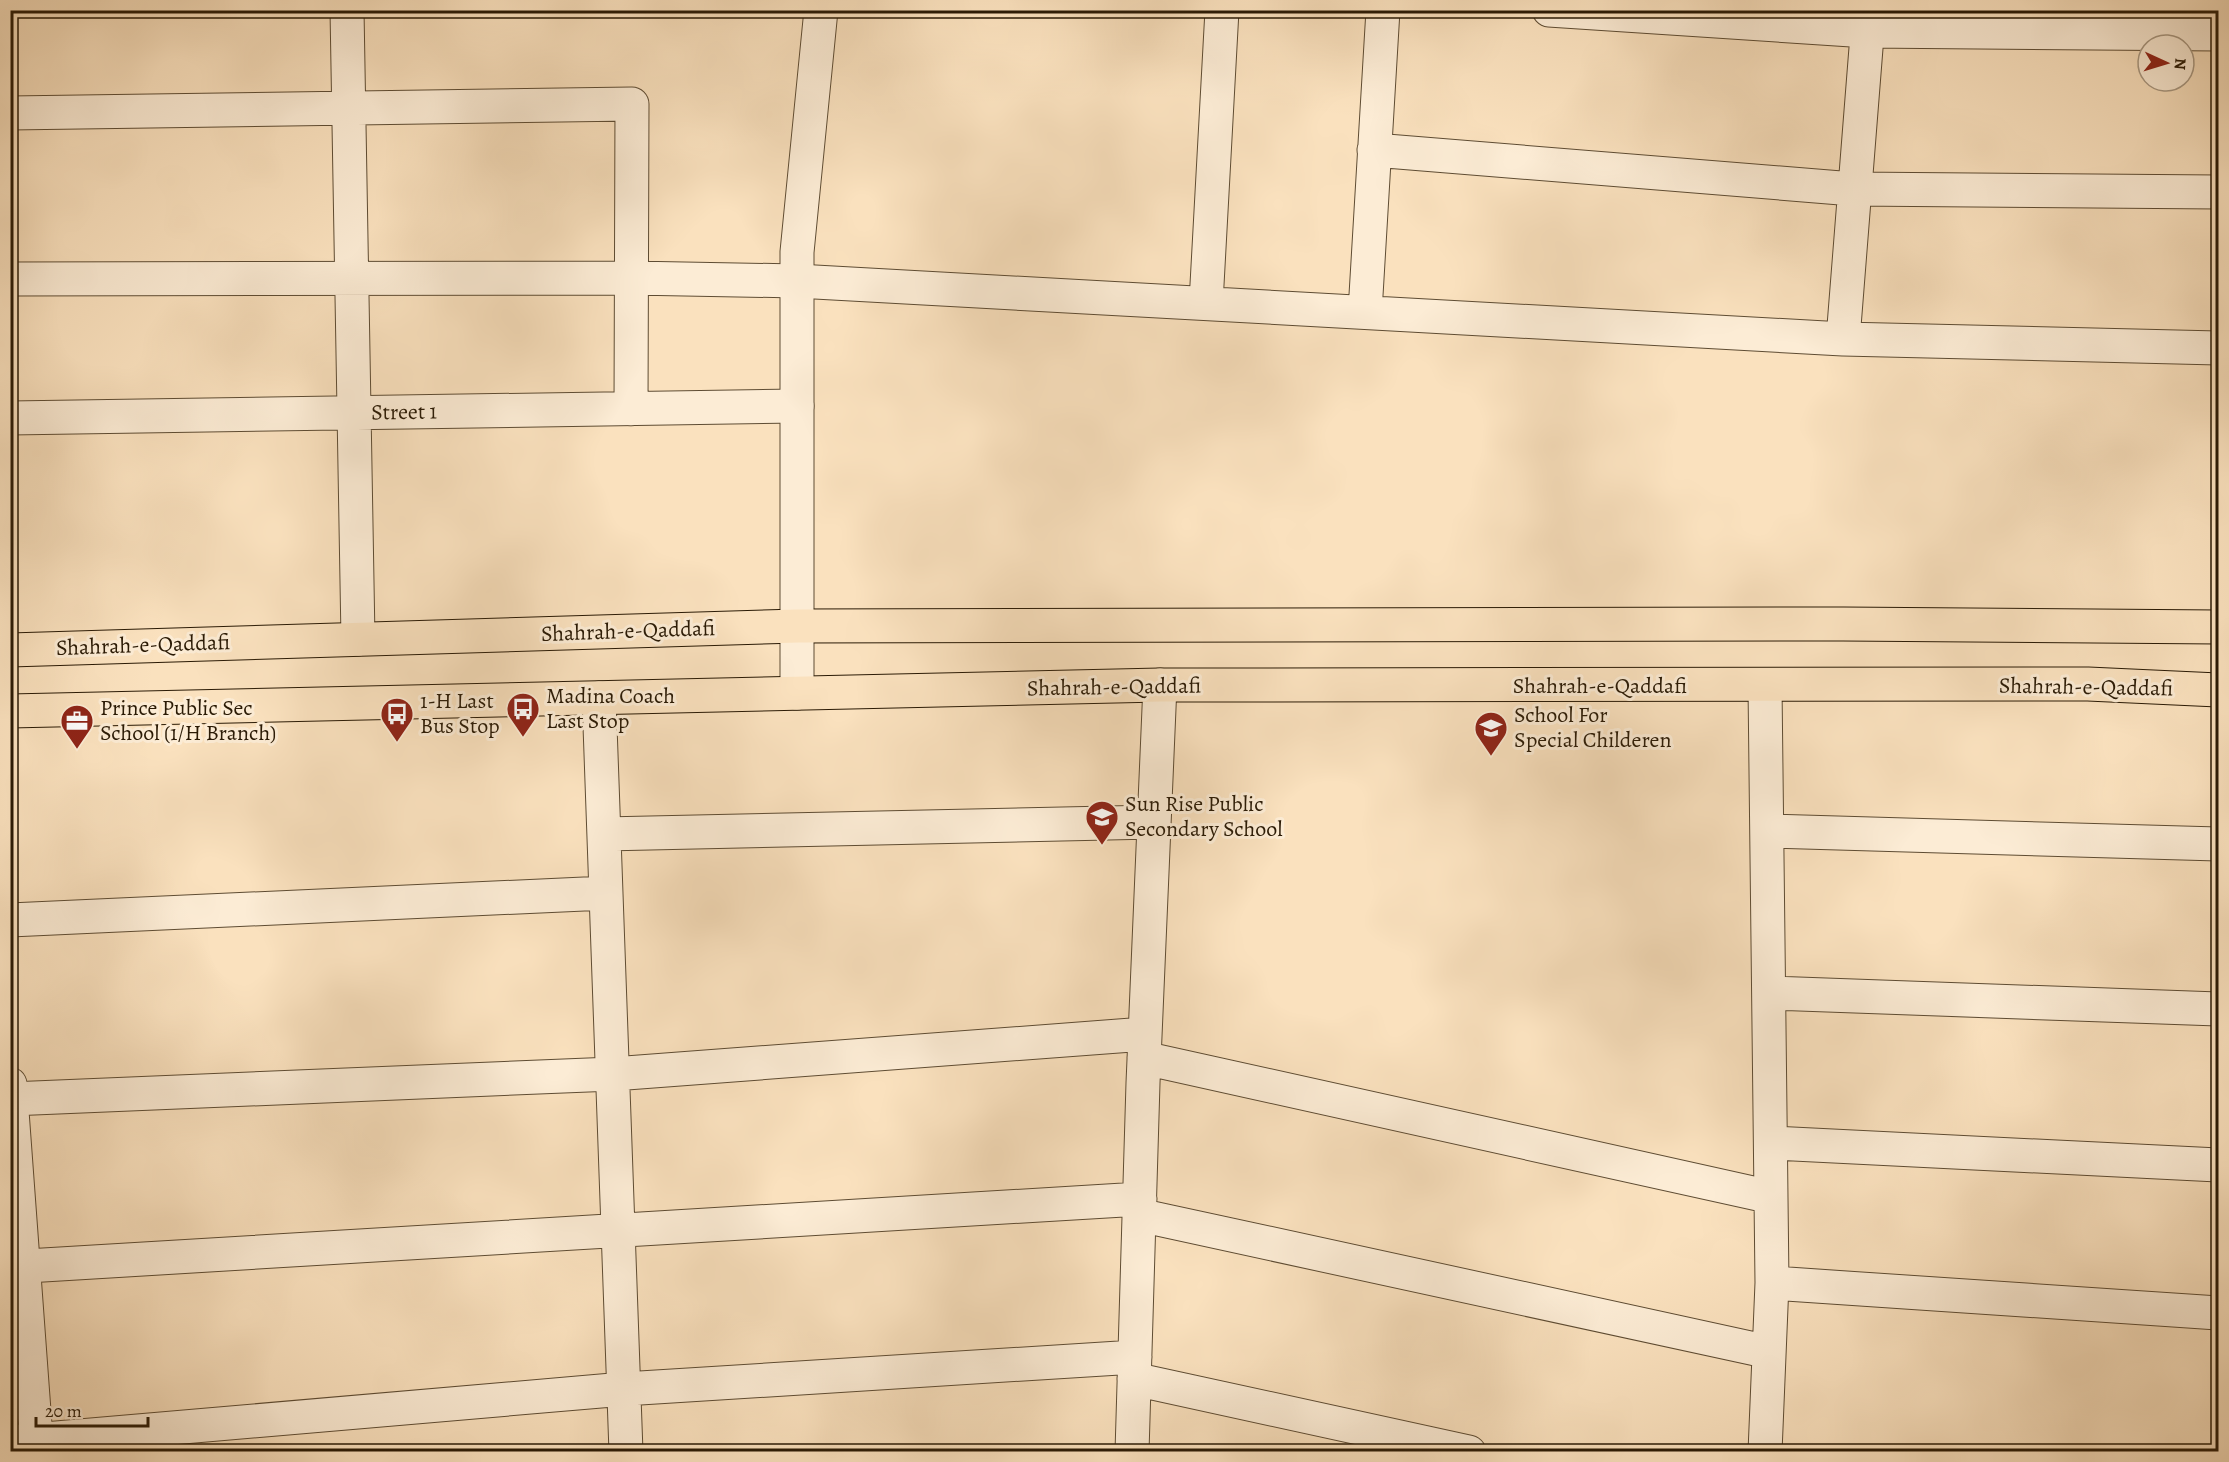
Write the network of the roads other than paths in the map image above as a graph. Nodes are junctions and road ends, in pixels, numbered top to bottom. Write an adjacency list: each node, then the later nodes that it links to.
1 (347, 10): 8 (street)
2 (820, 10): 16 (street)
3 (1222, 10): 17 (street)
4 (1383, 10): 10 (street)
5 (1549, 10): 6 (street)
6 (1868, 21): 7 (street); 11 (street)
7 (2218, 34)
8 (349, 108): 9 (street); 13 (street); 14 (street)
9 (10, 113)
10 (1374, 150): 11 (street); 18 (street)
11 (1853, 189): 12 (street); 19 (street)
12 (2218, 192)
13 (352, 278): 14 (street); 15 (street); 23 (street)
14 (632, 278): 16 (street); 22 (street)
15 (10, 279)
16 (797, 281): 17 (street); 21 (street)
17 (1206, 303): 18 (street)
18 (1365, 312): 19 (street)
19 (1843, 339): 20 (street)
20 (2218, 348)
21 (797, 406): 22 (street, Street 1); 25 (street)
22 (631, 409): 23 (street, Street 1)
23 (354, 413): 24 (street, Street 1); 27 (street)
24 (10, 418)
25 (798, 626): 26 (main road, Shahrah-e-Qaddafi); 27 (main road, Shahrah-e-Qaddafi); 32 (street)
26 (2218, 627)
27 (358, 639): 28 (main road, Shahrah-e-Qaddafi)
28 (10, 650)
29 (1160, 685): 30 (main road, Shahrah-e-Qaddafi); 32 (main road, Shahrah-e-Qaddafi); 35 (street)
30 (1765, 686): 31 (main road, Shahrah-e-Qaddafi); 36 (street)
31 (2218, 690)
32 (797, 693): 33 (main road, Shahrah-e-Qaddafi)
33 (599, 698): 34 (main road, Shahrah-e-Qaddafi); 37 (street)
34 (10, 711)
35 (1154, 822): 37 (street); 43 (street)
36 (1767, 831): 38 (street); 41 (street)
37 (604, 834): 39 (street)
38 (2218, 844)
39 (606, 893): 40 (street); 44 (street)
40 (10, 920)
41 (1769, 993): 42 (street); 46 (street)
42 (2218, 1009)
43 (1144, 1046): 44 (street); 48 (street); 49 (street)
44 (613, 1074): 45 (street); 50 (street)
45 (11, 1094): 51 (street)
46 (1771, 1143): 47 (street); 48 (street)
47 (2218, 1165)
48 (1772, 1197): 52 (street)
49 (1139, 1207): 50 (street); 54 (street); 55 (street)
50 (618, 1232): 51 (street); 56 (street)
51 (17, 1266): 57 (street)
52 (1772, 1283): 53 (street); 54 (street)
53 (2218, 1313)
54 (1769, 1352): 58 (street)
55 (1135, 1368): 56 (street); 60 (street); 61 (street)
56 (624, 1389): 57 (street); 59 (street)
57 (28, 1445)
58 (1765, 1451): 62 (street)
59 (626, 1452)
60 (1132, 1452)
61 (1469, 1452)
62 (1781, 1452)

